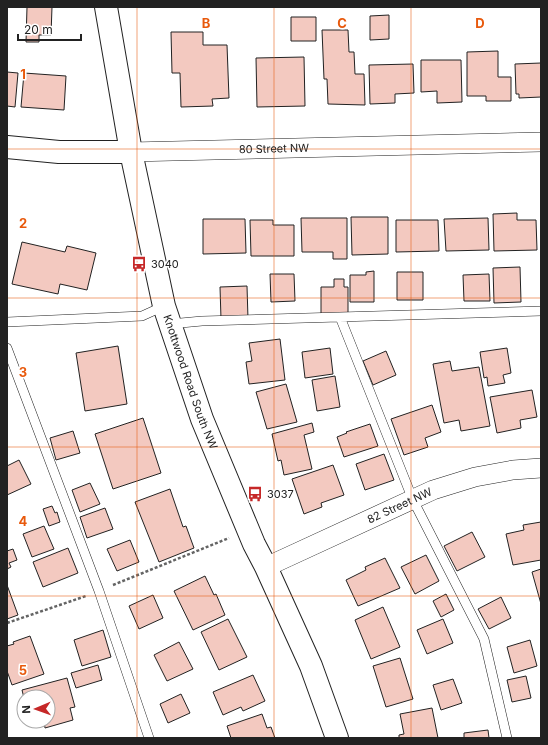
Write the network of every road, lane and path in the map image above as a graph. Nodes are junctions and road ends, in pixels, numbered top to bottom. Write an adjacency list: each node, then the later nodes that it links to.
1 (106, 7): 4 (street, Knottwood Road South NW)
2 (541, 142): 4 (street, 80 Street NW)
3 (7, 147): 4 (street, 80 Street NW)
4 (131, 152): 6 (street, Knottwood Road South NW)
5 (541, 311): 7 (lane)
6 (167, 315): 7 (lane); 8 (lane); 13 (street, Knottwood Road South NW)
7 (340, 317): 11 (lane)
8 (7, 322)
9 (7, 348): 14 (lane)
10 (541, 468): 11 (street, 82 Street NW)
11 (413, 500): 13 (street, 82 Street NW); 18 (lane)
12 (229, 538): 14 (path)
13 (266, 567): 17 (street, Knottwood Road South NW)
14 (99, 591): 15 (path); 16 (lane)
15 (7, 623)
16 (148, 738)
17 (336, 738)
18 (507, 738)

